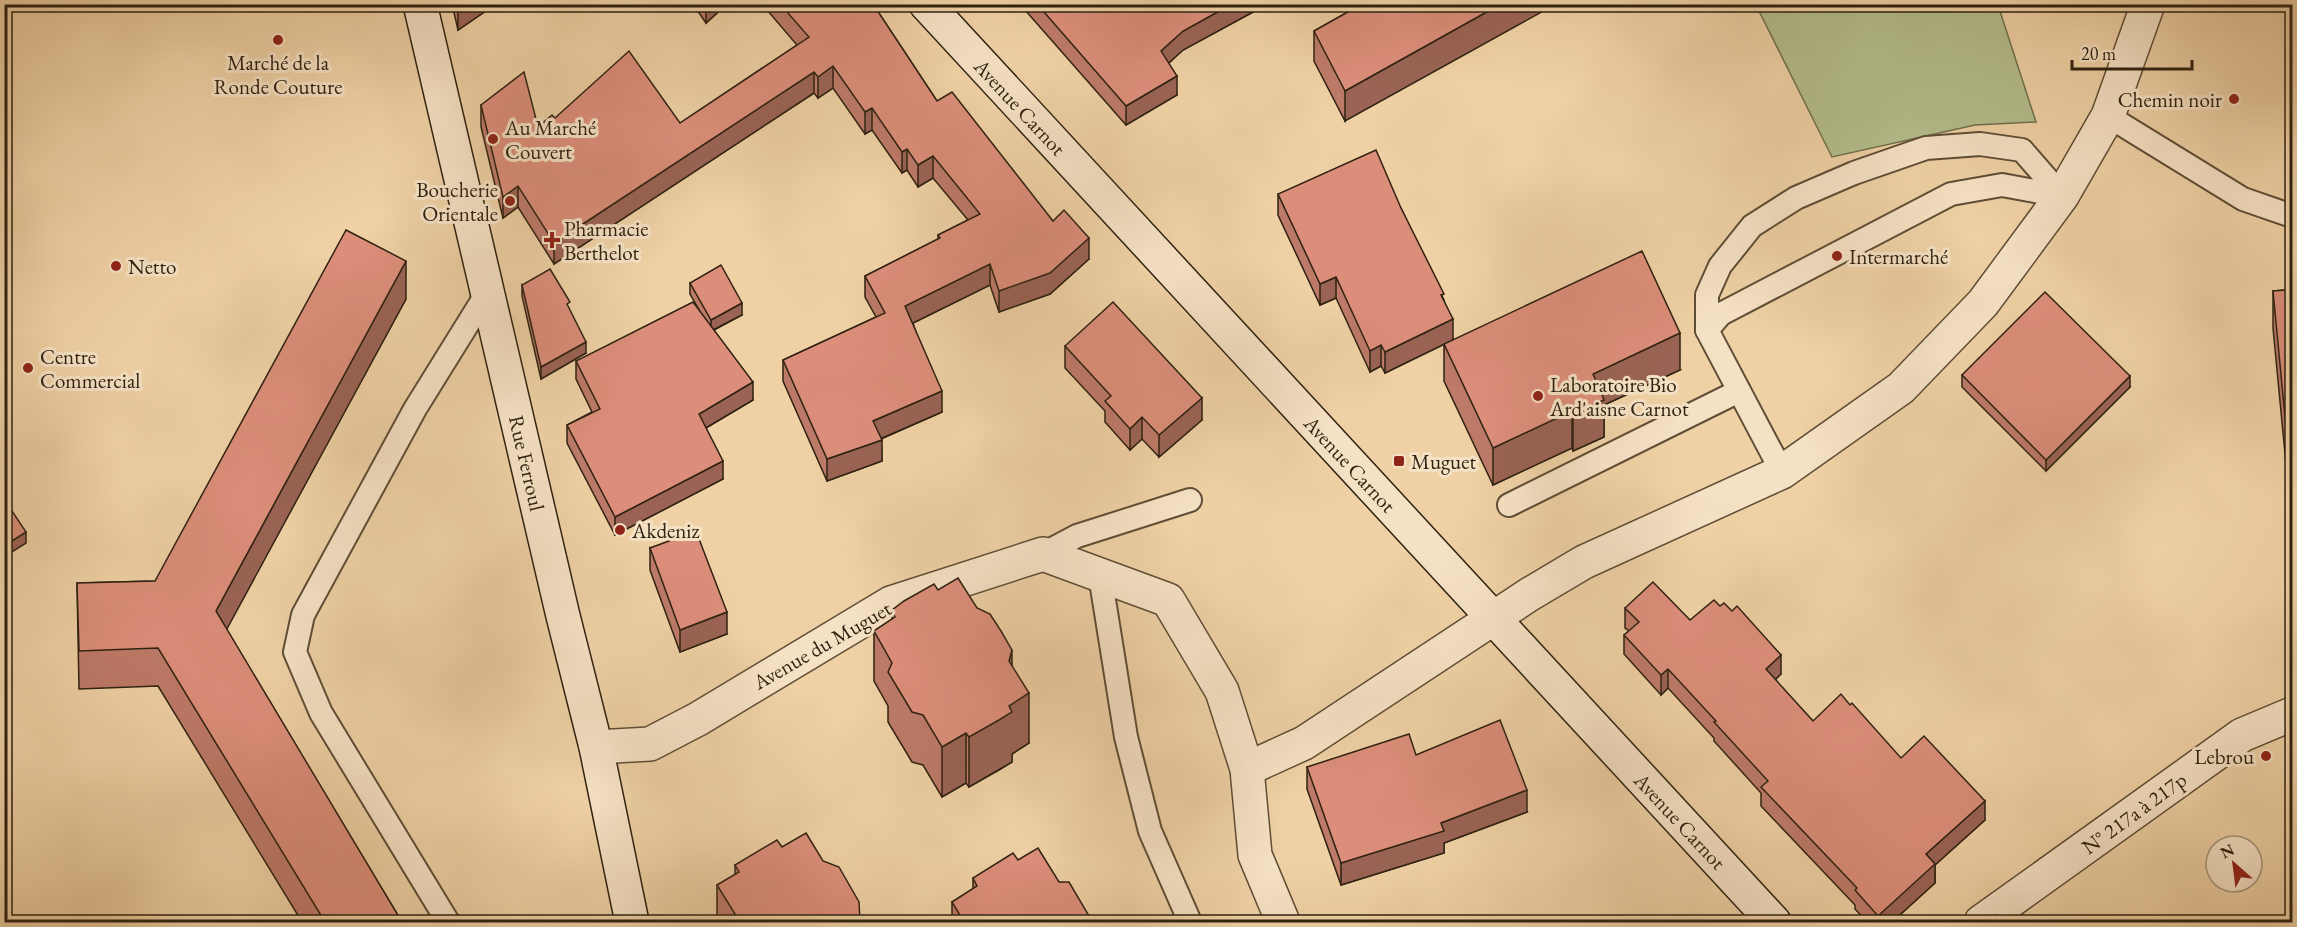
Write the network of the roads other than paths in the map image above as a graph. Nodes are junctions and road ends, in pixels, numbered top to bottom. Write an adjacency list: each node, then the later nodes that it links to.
1 (420, 4): 7 (street, Rue Ferroul)
2 (926, 4): 15 (street, Avenue Carnot)
3 (2148, 4): 4 (street)
4 (2108, 116): 5 (street); 6 (lane)
5 (2062, 196): 8 (lane); 8 (lane); 10 (street)
6 (2292, 216)
7 (487, 293): 17 (street, Rue Ferroul); 19 (lane)
8 (1707, 330): 9 (lane)
9 (1739, 391): 10 (lane); 12 (lane)
10 (1782, 472): 15 (street)
11 (1190, 500): 13 (lane)
12 (1509, 505)
13 (1043, 554): 14 (street); 17 (street, Avenue du Muguet)
14 (1100, 575): 18 (street); 21 (lane)
15 (1493, 618): 18 (street); 23 (street, Avenue Carnot)
16 (2292, 714): 24 (street, N° 217a à 217p)
17 (596, 747): 20 (street, Rue Ferroul)
18 (1247, 769): 22 (street)
19 (447, 922)
20 (632, 922)
21 (1190, 922)
22 (1283, 922)
23 (1774, 922)
24 (1981, 922)

